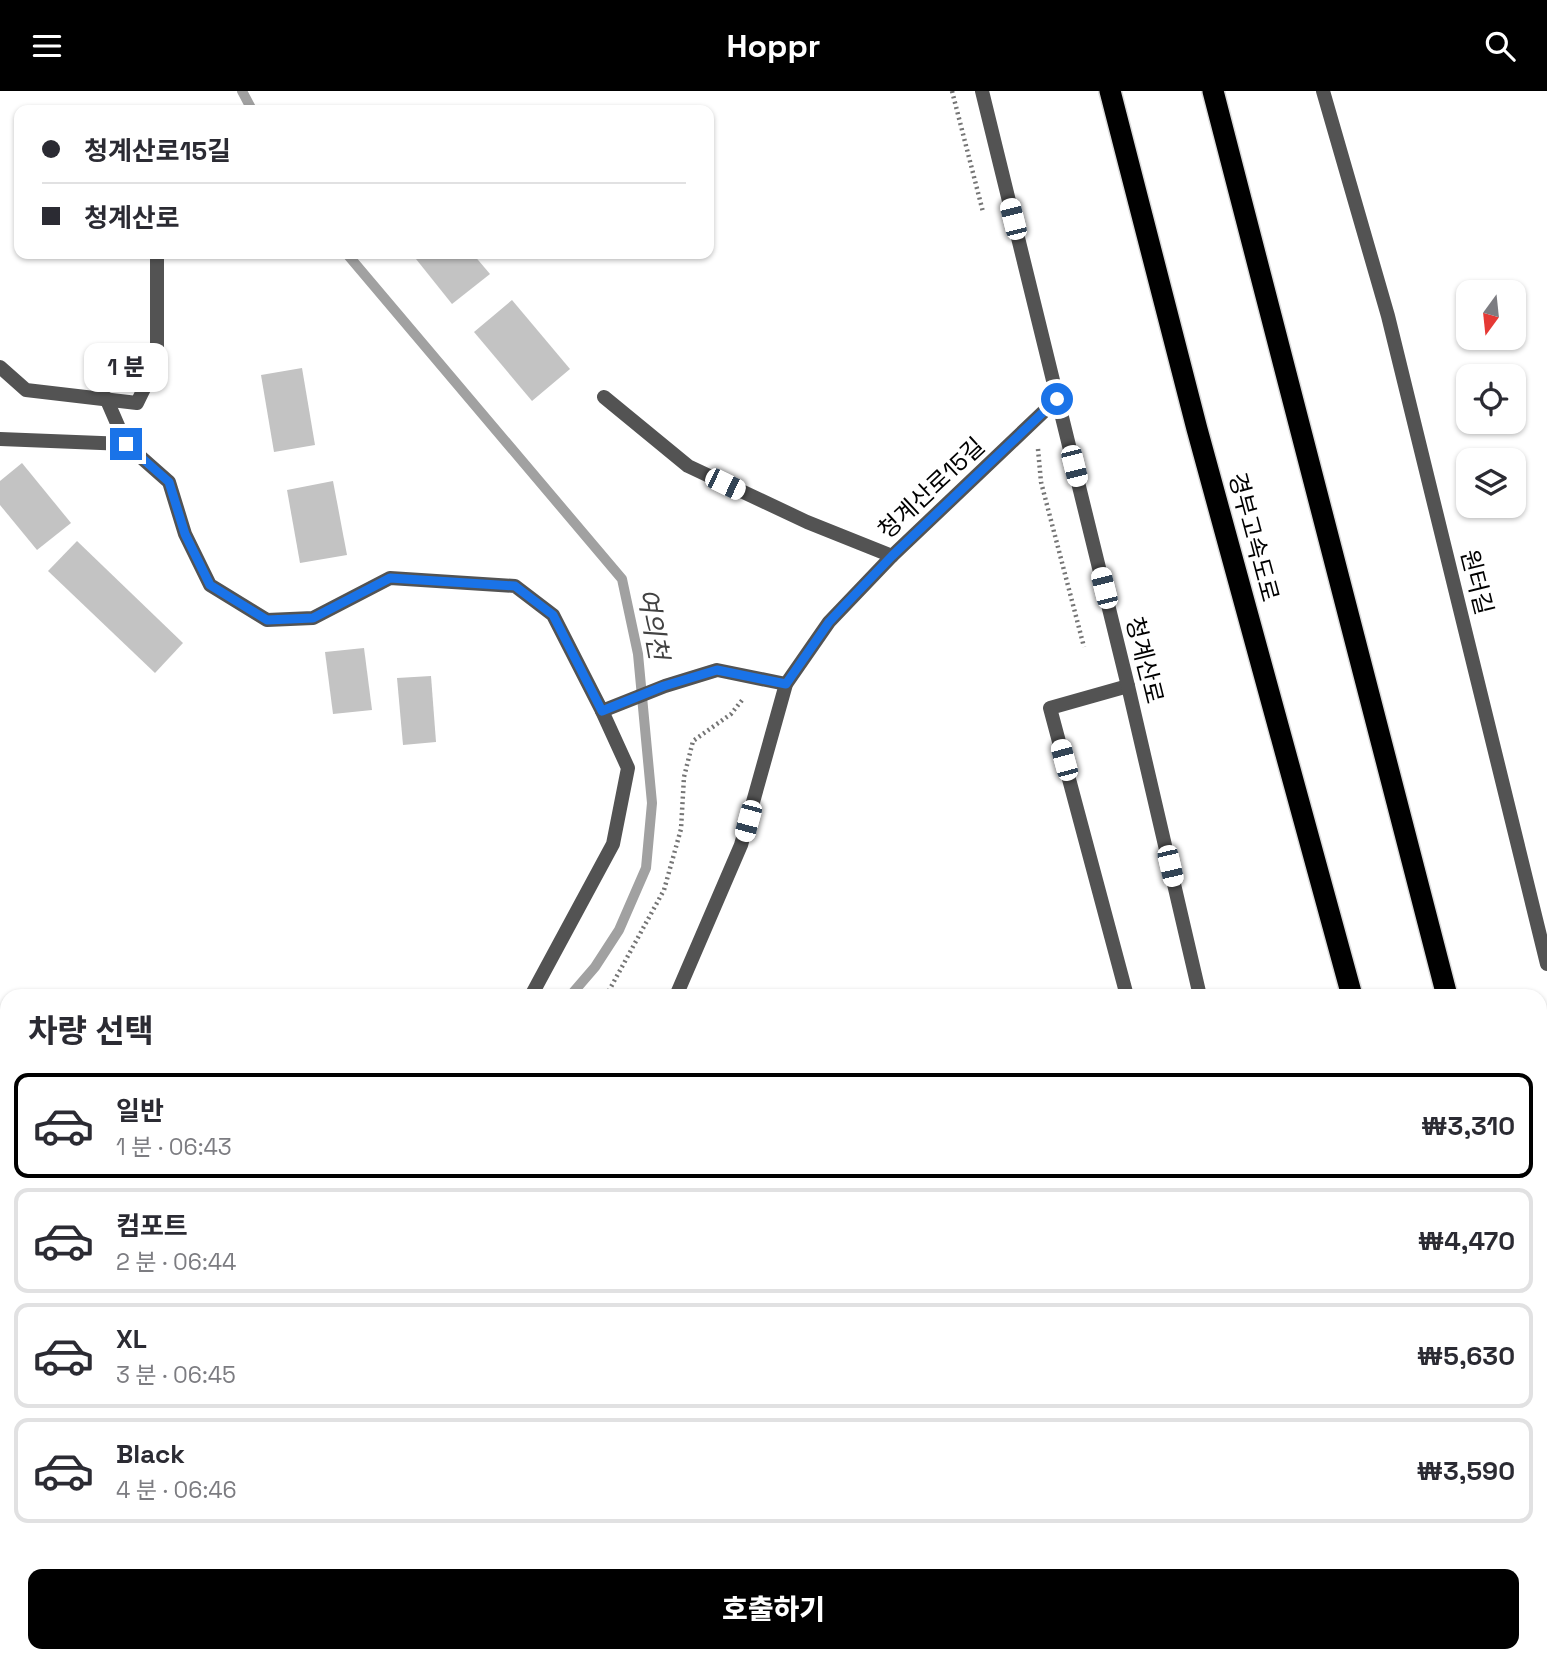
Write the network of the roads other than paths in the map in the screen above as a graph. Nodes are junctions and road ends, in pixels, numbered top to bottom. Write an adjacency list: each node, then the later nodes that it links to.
1 (982, 91): 9 (street, 청계산로)
2 (1110, 91): 21 (highway, 경부고속도로)
3 (1213, 91): 22 (highway)
4 (1324, 91): 16 (street, 원터길)
5 (157, 259): 8 (street)
6 (0, 367): 8 (street)
7 (604, 397): 12 (street)
8 (106, 398): 11 (street)
9 (1057, 399): 12 (street, 청계산로15길); 14 (street, 청계산로)
10 (0, 439): 11 (street)
11 (126, 444): 15 (street)
12 (892, 556): 13 (street, 청계산로15길)
13 (786, 684): 15 (street); 18 (street, 청계산로15길)
14 (1128, 685): 19 (street); 20 (street, 청계산로)
15 (602, 711): 17 (street)
16 (1547, 964)
17 (535, 989)
18 (679, 989)
19 (1125, 989)
20 (1198, 989)
21 (1350, 989)
22 (1445, 989)

